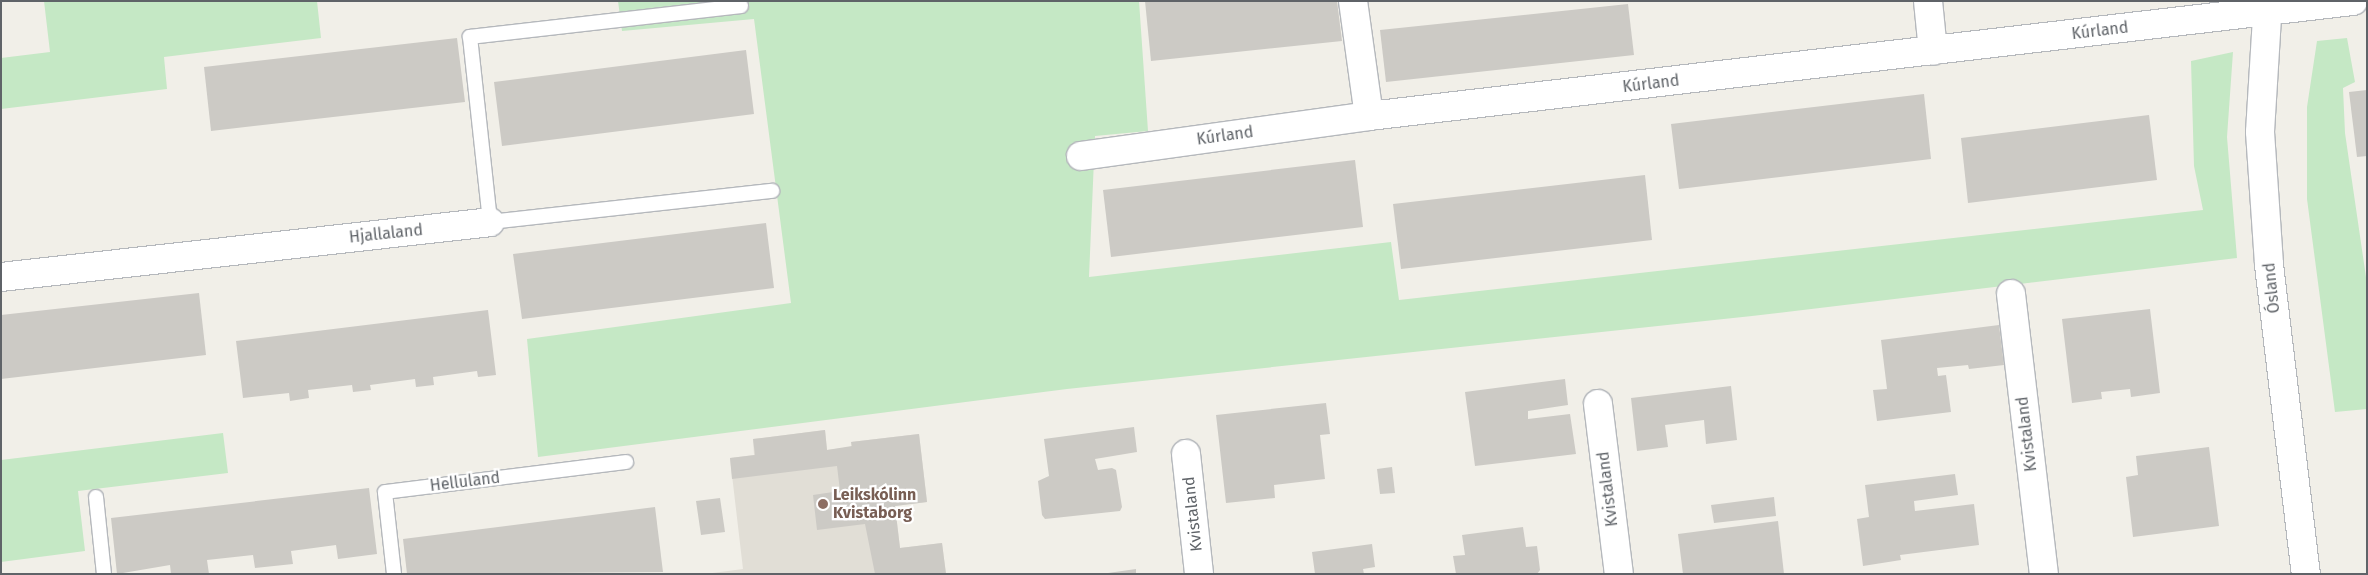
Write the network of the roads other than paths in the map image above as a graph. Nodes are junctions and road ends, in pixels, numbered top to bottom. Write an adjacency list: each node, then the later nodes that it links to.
1 (1353, 1): 7 (street)
2 (1928, 1): 6 (street)
3 (2353, 1): 5 (street, Kúrland)
4 (741, 6): 10 (lane)
5 (2267, 6): 6 (street, Kúrland); 22 (street, Ósland)
6 (1933, 51): 7 (street, Kúrland)
7 (1368, 116): 8 (street, Kúrland)
8 (1081, 156)
9 (772, 191): 10 (lane, Hjallaland)
10 (490, 222): 11 (street, Hjallaland)
11 (1, 277)
12 (2011, 294): 21 (street, Kvistaland)
13 (1598, 404): 20 (street, Kvistaland)
14 (1186, 454): 19 (street, Kvistaland)
15 (626, 462): 18 (lane, Helluland)
16 (96, 497): 17 (lane)
17 (104, 574)
18 (394, 574)
19 (1199, 574)
20 (1619, 574)
21 (2044, 574)
22 (2306, 574)

